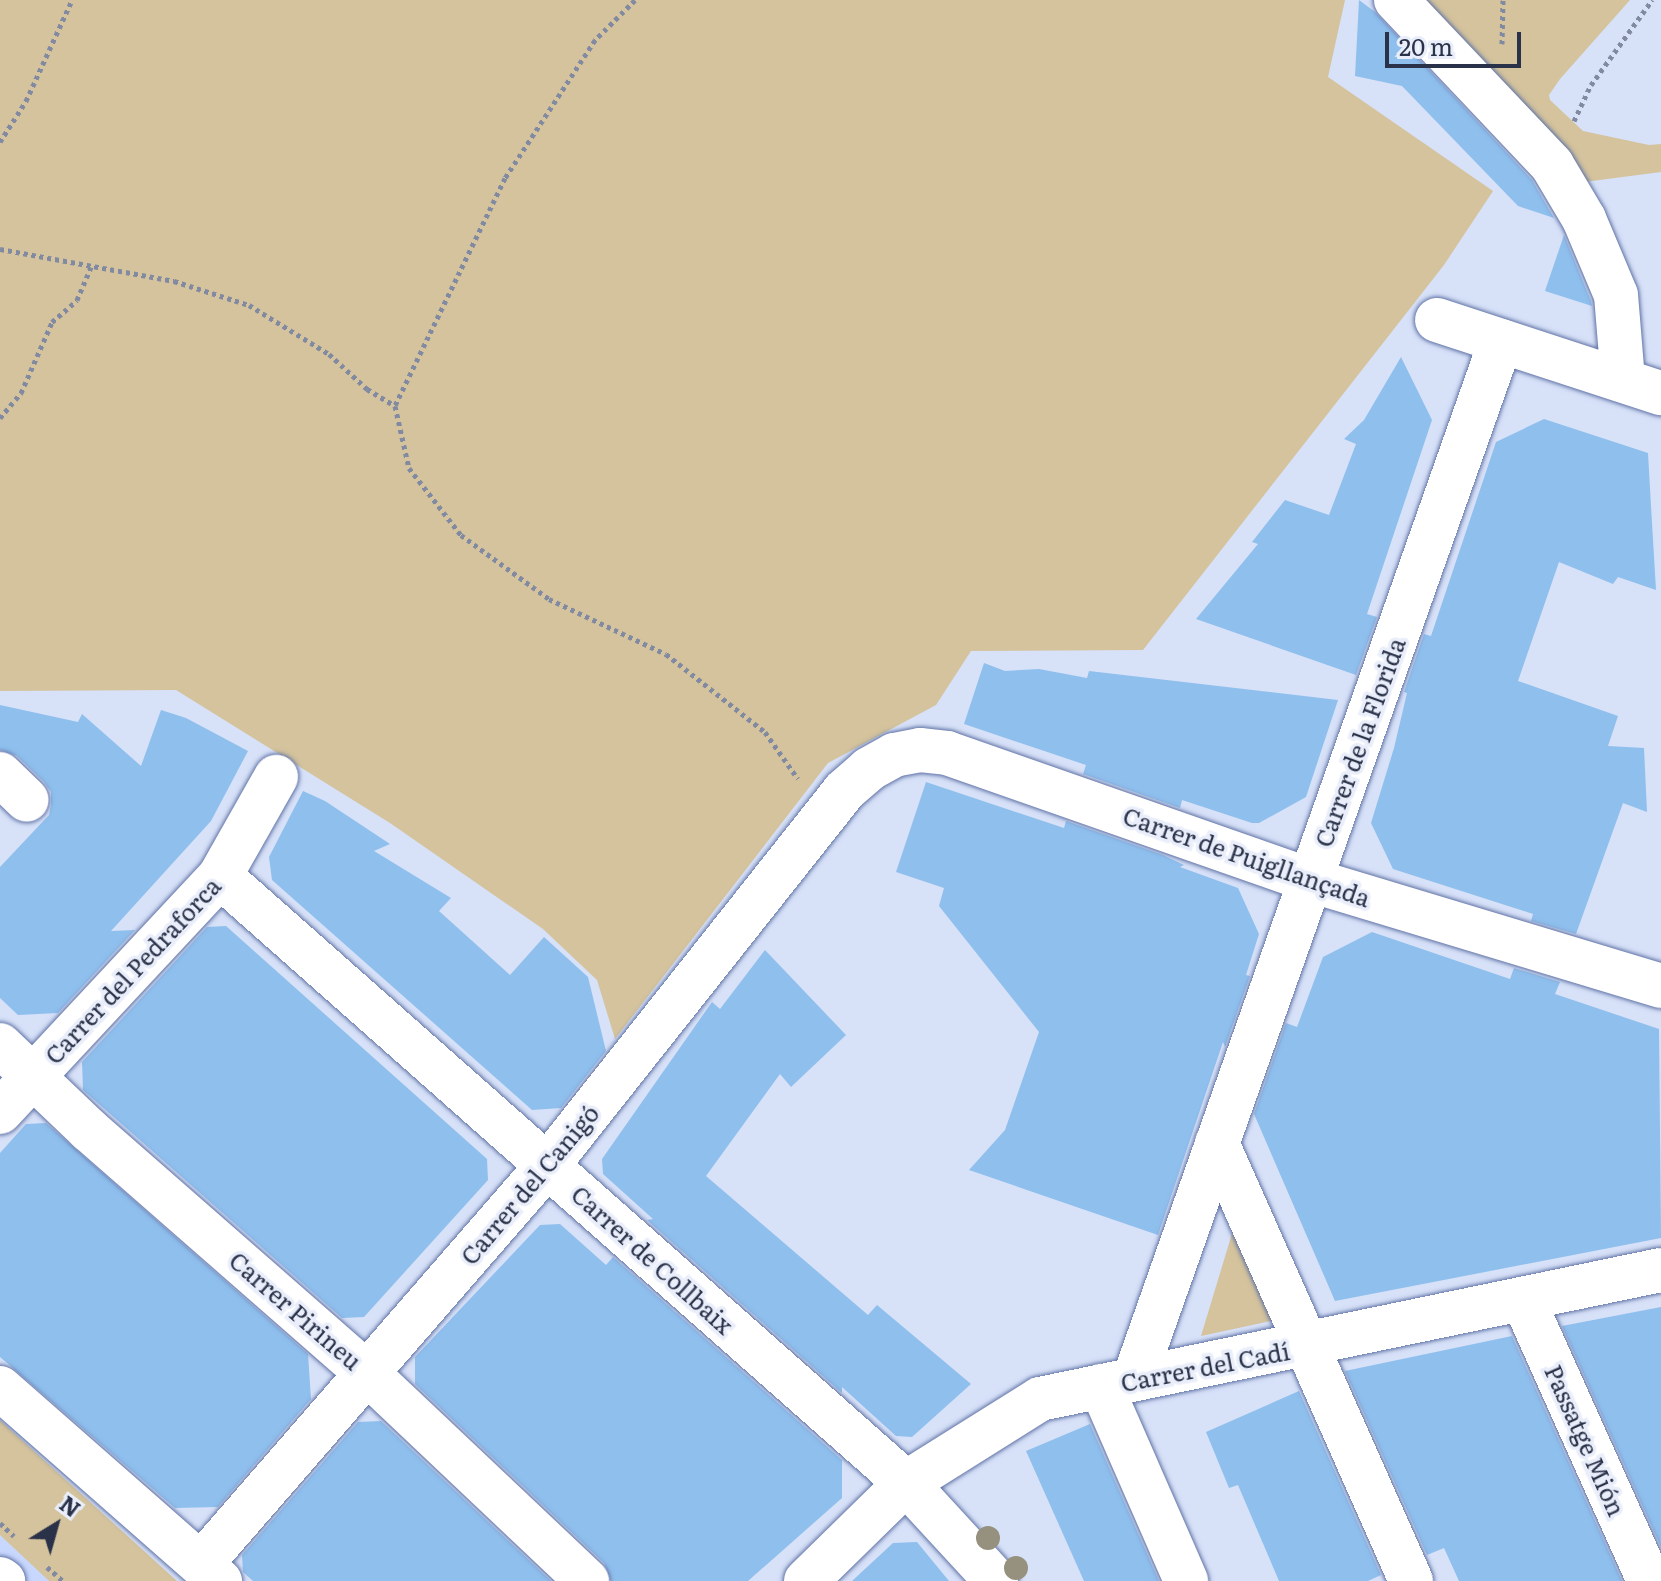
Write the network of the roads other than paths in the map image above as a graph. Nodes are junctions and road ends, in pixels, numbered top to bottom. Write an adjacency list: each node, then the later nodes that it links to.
1 (1396, 0): 4 (street)
2 (1437, 320): 3 (street)
3 (1501, 341): 4 (street); 8 (street, Carrer de la Florida)
4 (1642, 386)
5 (276, 777): 7 (street, Carrer del Pedraforca)
6 (834, 803): 8 (street, Carrer de Puigllançada); 14 (street, Carrer del Canigó)
7 (220, 876): 11 (street, Carrer del Pedraforca); 14 (street, Carrer de Collbaix)
8 (1310, 880): 9 (street, Carrer de Puigllançada); 13 (street, Carrer de la Florida)
9 (1661, 986)
10 (0, 1045): 11 (street, Carrer Pirineu)
11 (32, 1078): 12 (street, Carrer del Pedraforca); 18 (street, Carrer Pirineu)
12 (0, 1112)
13 (1217, 1143): 17 (street); 19 (street, Carrer de la Florida)
14 (547, 1166): 18 (street, Carrer del Canigó); 21 (street, Carrer de Collbaix)
15 (1661, 1270): 16 (street, Carrer del Cadí)
16 (1523, 1299): 17 (street, Carrer del Cadí); 28 (street, Passatge Mión)
17 (1307, 1346): 19 (street, Carrer del Cadí); 27 (street)
18 (367, 1373): 22 (street, Carrer del Canigó); 23 (street, Carrer Pirineu)
19 (1118, 1382): 21 (street, Carrer del Cadí); 26 (street)
20 (0, 1388): 22 (street)
21 (906, 1483): 24 (street, Carrer del Cadí); 25 (street, Carrer de Collbaix)
22 (210, 1573)
23 (587, 1581)
24 (806, 1581)
25 (996, 1581)
26 (1186, 1581)
27 (1411, 1581)
28 (1649, 1581)

